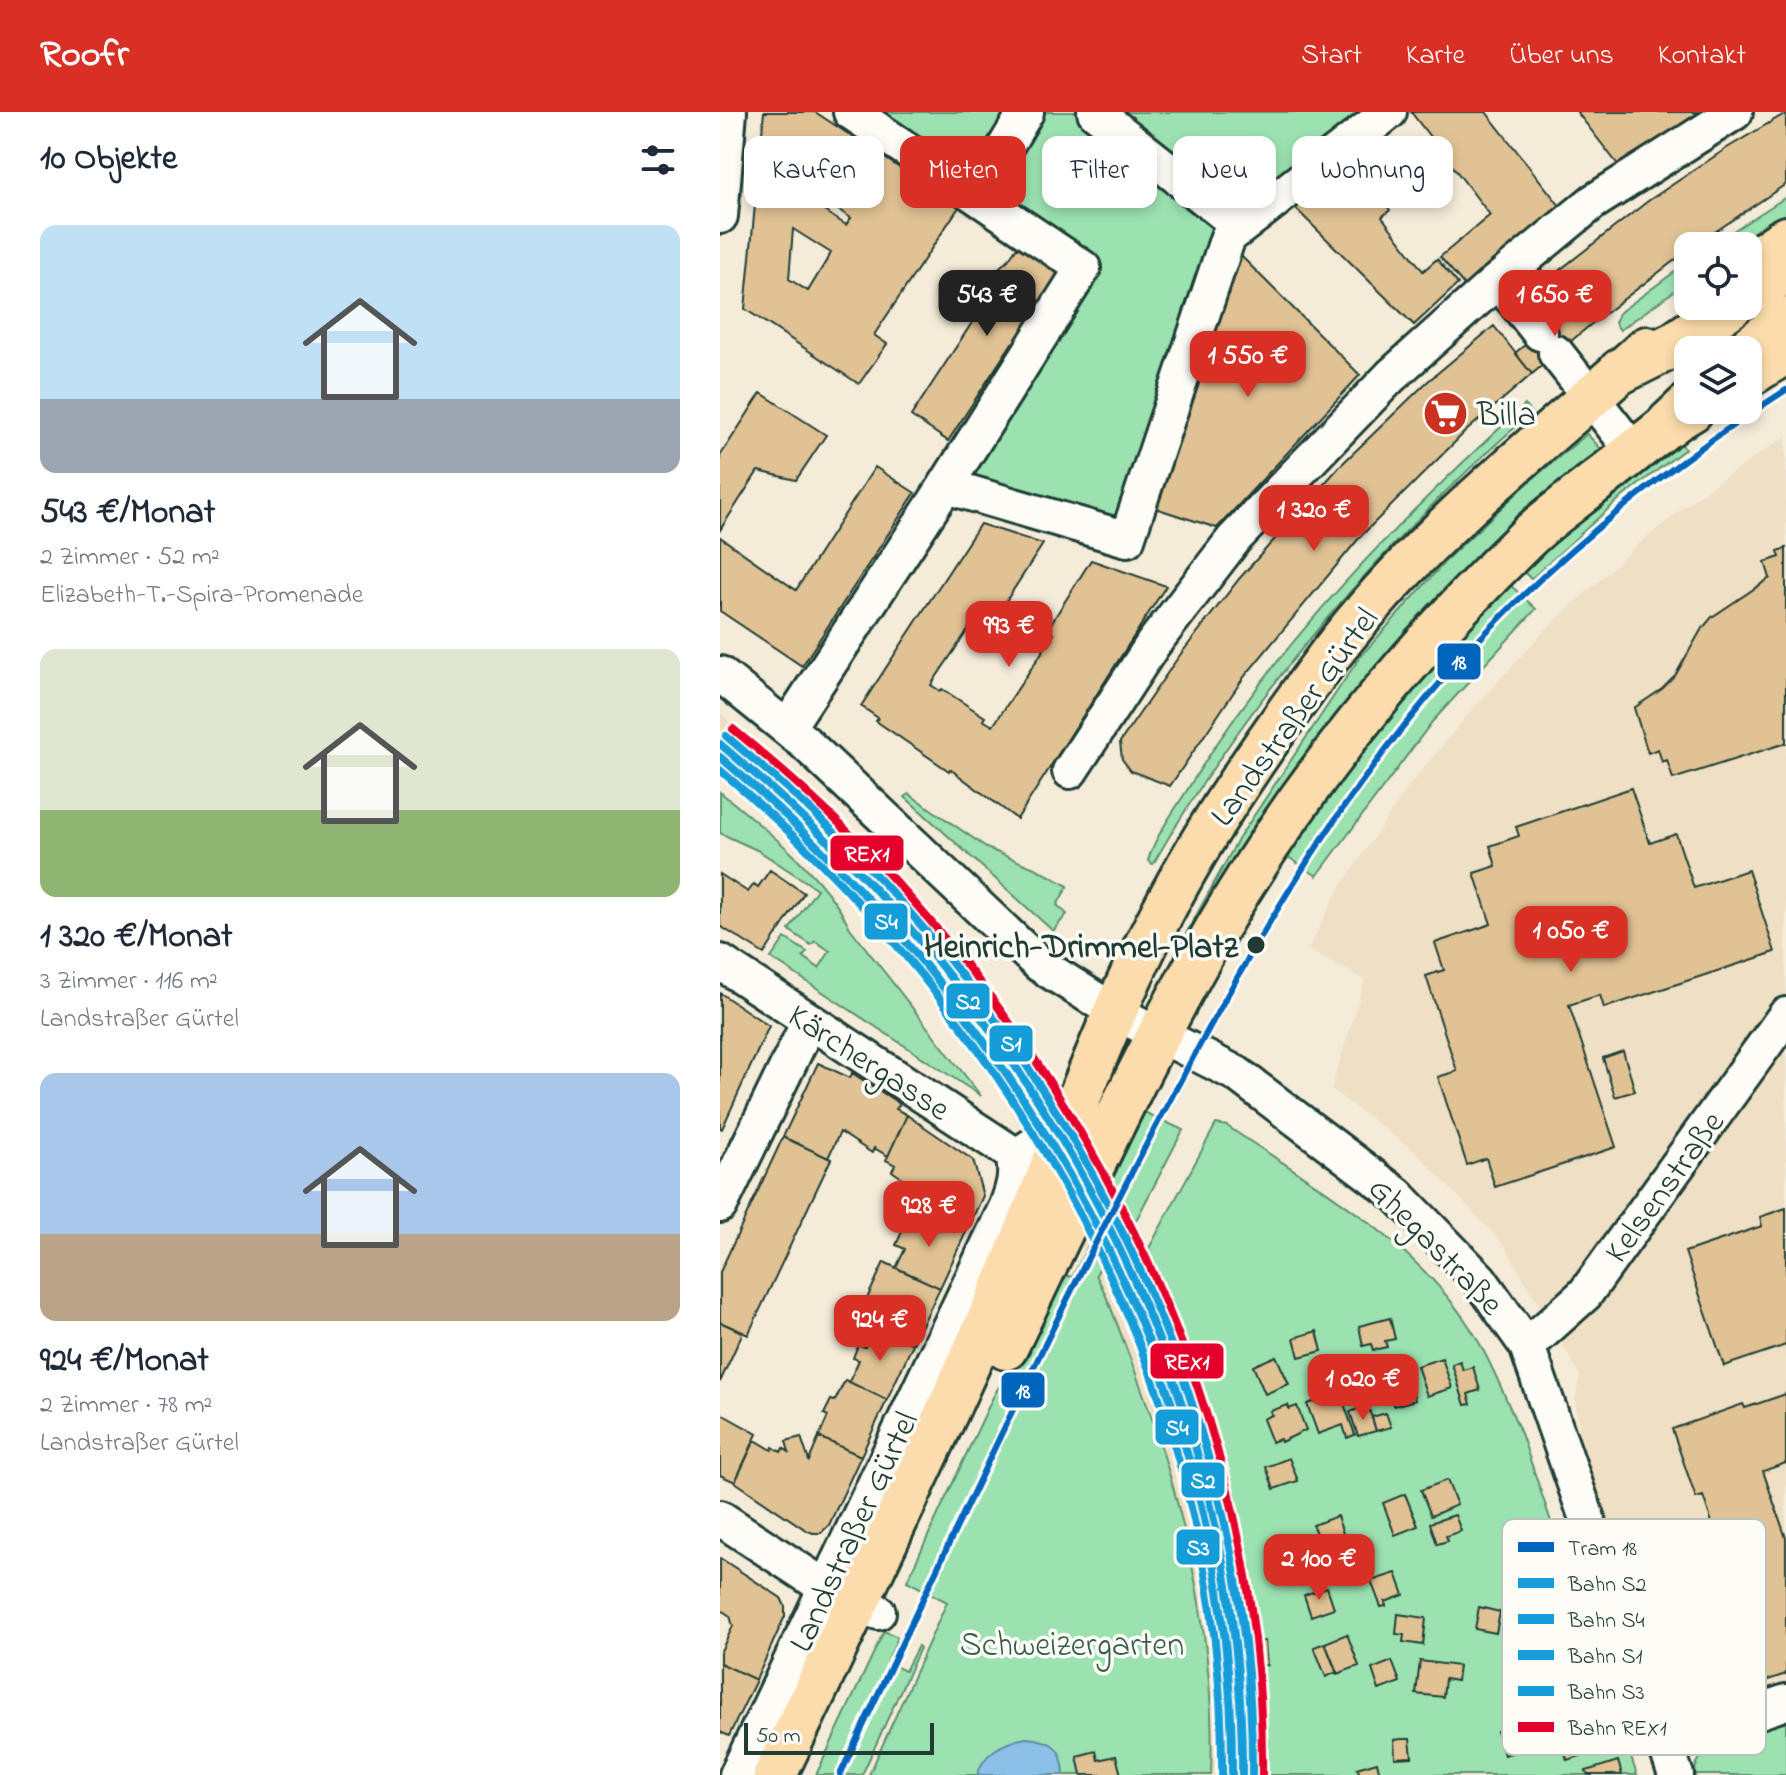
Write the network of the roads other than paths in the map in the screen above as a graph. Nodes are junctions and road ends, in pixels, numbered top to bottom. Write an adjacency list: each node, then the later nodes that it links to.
1 (729, 112): 10 (street)
2 (851, 112): 8 (street)
3 (1026, 112): 7 (street)
4 (1095, 112): 11 (street)
5 (1389, 112): 11 (street)
6 (1735, 112): 15 (street)
7 (1012, 136)
8 (900, 145)
9 (994, 208): 26 (street)
10 (720, 216)
11 (1241, 227): 26 (street)
12 (1786, 238): 13 (main road)
13 (1762, 254)
14 (1786, 271): 16 (highway)
15 (1496, 282): 23 (street); 29 (street)
16 (1762, 286)
17 (1678, 320): 23 (main road, Landstraßer Gürtel)
18 (1710, 320): 23 (highway)
19 (1786, 320): 20 (highway)
20 (1762, 339)
21 (1786, 352): 22 (main road)
22 (1762, 367)
23 (1606, 385): 25 (street); 31 (main road, Landstraßer Gürtel)
24 (1674, 420): 25 (main road, Landstraßer Gürtel)
25 (1634, 452): 34 (main road, Landstraßer Gürtel)
26 (946, 486): 28 (street)
27 (720, 674): 28 (street)
28 (787, 728): 31 (street)
29 (1070, 771)
30 (720, 962): 33 (street, Kärchergasse)
31 (1115, 1012): 34 (street); 35 (main road)
32 (1786, 1015): 38 (street, Kelsenstraße)
33 (809, 1022): 36 (street, Kärchergasse); 37 (street)
34 (1160, 1035): 38 (street, Ghegastraße); 41 (main road, Landstraßer Gürtel)
35 (1071, 1121): 36 (street); 41 (main road, Landstraßer Gürtel)
36 (1017, 1154): 41 (street, Landstraßer Gürtel)
37 (720, 1205)
38 (1527, 1346): 40 (street, Ghegastraße)
39 (720, 1518): 41 (street)
40 (1587, 1519)
41 (854, 1600): 45 (street, Landstraßer Gürtel); 46 (main road, Landstraßer Gürtel); 47 (main road, Landstraßer Gürtel)
42 (1786, 1702): 43 (street)
43 (1766, 1709)
44 (1669, 1755): 48 (street, Ghegastraße)
45 (737, 1775)
46 (775, 1775)
47 (802, 1775)
48 (1676, 1775)

